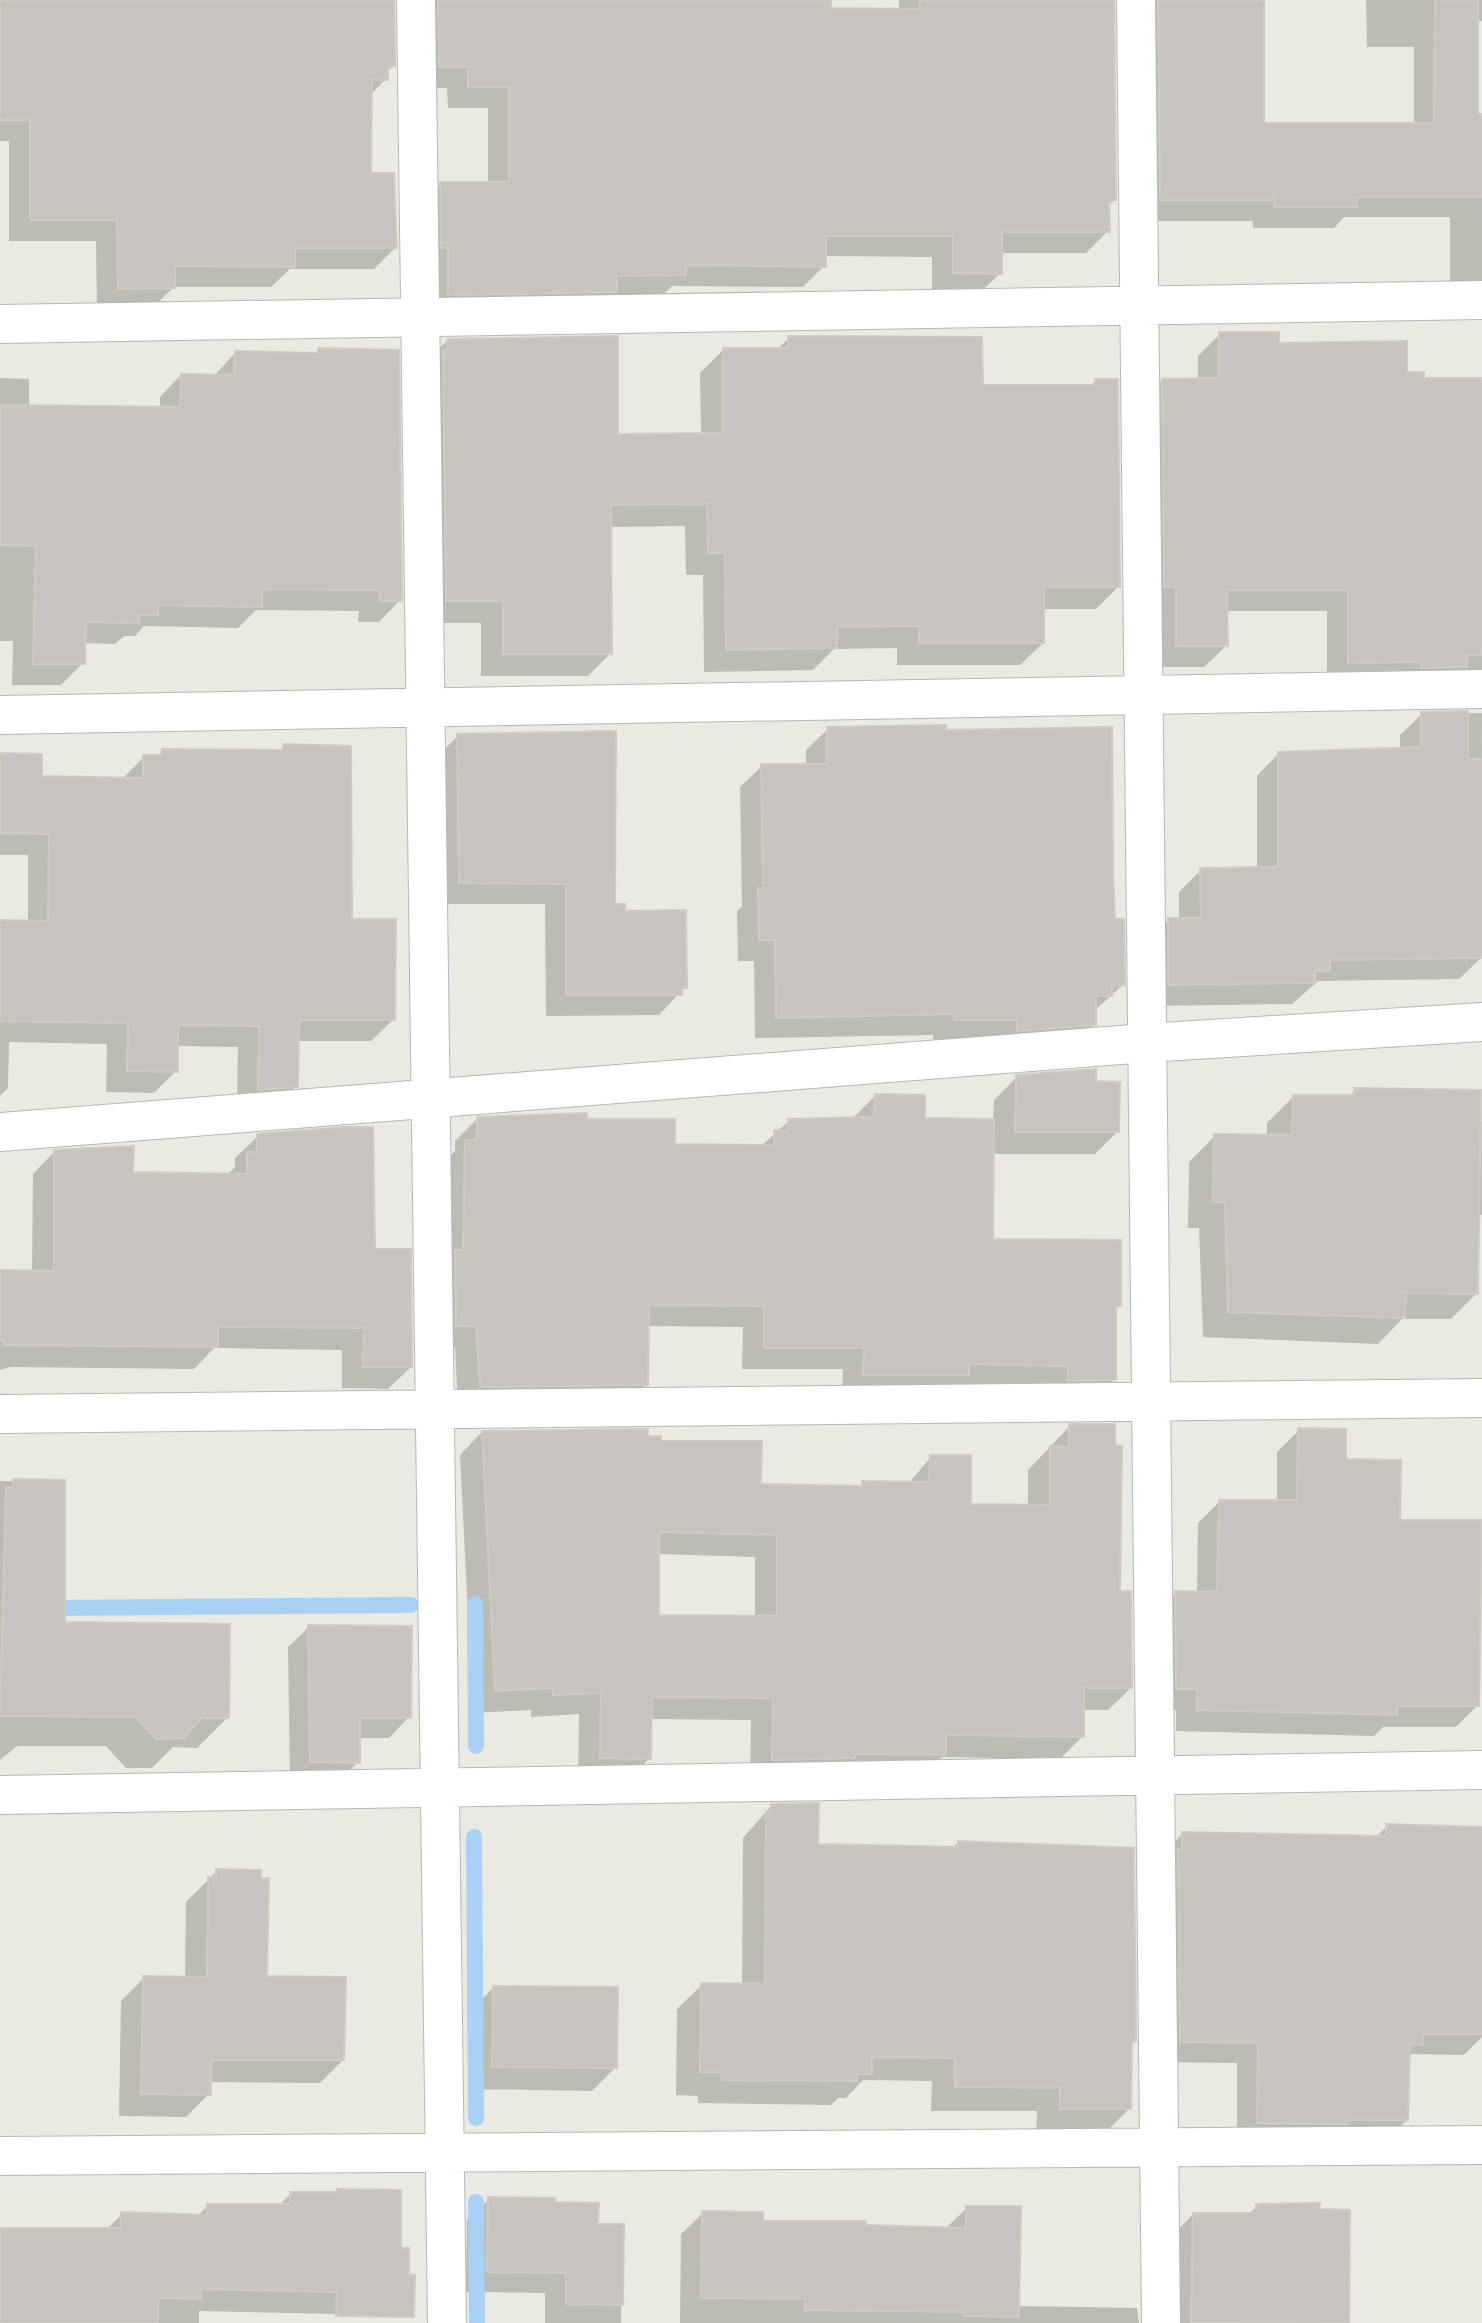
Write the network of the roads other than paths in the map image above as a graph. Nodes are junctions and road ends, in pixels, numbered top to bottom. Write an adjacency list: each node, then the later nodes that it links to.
1 (416, 0): 5 (street)
2 (1136, 0): 4 (street)
3 (1482, 300): 4 (street)
4 (1140, 306): 5 (street); 8 (street)
5 (421, 317): 6 (street); 9 (street)
6 (0, 324)
7 (1482, 689): 8 (street)
8 (1145, 695): 9 (street); 12 (street)
9 (426, 708): 10 (street); 13 (street)
10 (0, 715)
11 (1482, 1023): 12 (street)
12 (1146, 1043): 13 (street); 16 (street)
13 (430, 1099): 14 (street); 17 (street)
14 (0, 1132)
15 (1482, 1398): 16 (street)
16 (1150, 1402): 17 (street); 20 (street)
17 (435, 1409): 18 (street); 21 (street)
18 (0, 1414)
19 (1482, 1770): 20 (street)
20 (1155, 1776): 21 (street); 24 (street)
21 (440, 1788): 22 (street); 25 (street)
22 (0, 1795)
23 (1482, 2145): 24 (street)
24 (1159, 2147): 25 (street); 28 (street)
25 (445, 2153): 26 (street); 27 (street)
26 (0, 2156)
27 (447, 2323)
28 (1161, 2323)

